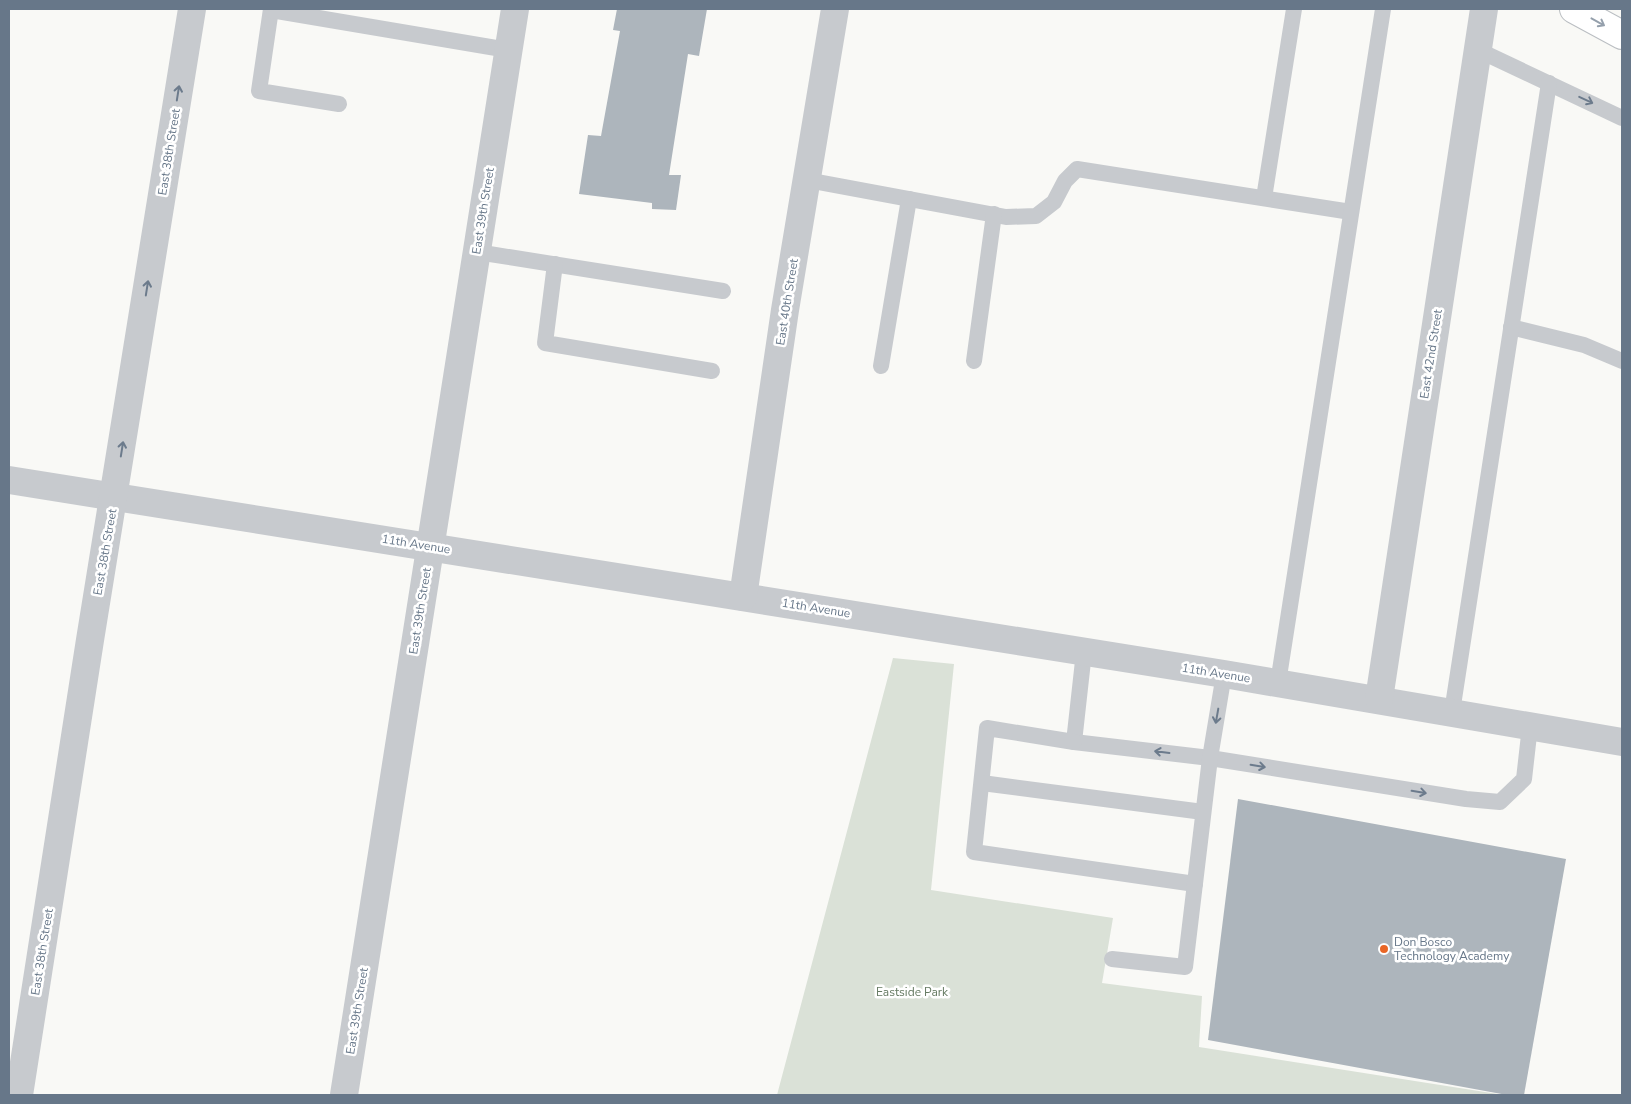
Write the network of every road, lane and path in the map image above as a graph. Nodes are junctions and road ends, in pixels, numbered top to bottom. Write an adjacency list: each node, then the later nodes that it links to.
1 (192, 9): 29 (street, East 38th Street, one-way to 1)
2 (271, 9): 10 (lane); 13 (lane)
3 (515, 9): 10 (street, East 39th Street)
4 (835, 9): 15 (street, East 40th Street)
5 (1294, 9): 16 (lane)
6 (1382, 9): 18 (lane)
7 (1484, 9): 11 (street, East 42nd Street)
8 (1574, 9): 9 (main road, one-way to 9)
9 (1622, 35)
10 (508, 50): 20 (street, East 39th Street)
11 (1478, 50): 12 (lane); 35 (street, East 42nd Street)
12 (1549, 83): 14 (lane, one-way to 14); 23 (lane)
13 (339, 104)
14 (1622, 118)
15 (807, 180): 17 (lane); 31 (street, East 40th Street)
16 (1264, 198): 18 (lane); 19 (lane)
17 (909, 199): 19 (lane); 26 (lane)
18 (1351, 212): 34 (lane)
19 (994, 214): 24 (lane)
20 (476, 252): 21 (lane); 30 (street, East 39th Street)
21 (555, 264): 22 (lane); 27 (lane)
22 (723, 291)
23 (1511, 327): 25 (lane); 36 (lane)
24 (974, 361)
25 (1622, 361)
26 (882, 366)
27 (712, 371)
28 (9, 480): 29 (street, 11th Avenue)
29 (114, 497): 30 (street, 11th Avenue); 45 (street, East 38th Street)
30 (430, 546): 31 (street, 11th Avenue); 46 (street, East 39th Street)
31 (743, 596): 32 (street, 11th Avenue)
32 (1084, 652): 33 (street, 11th Avenue); 38 (lane)
33 (1224, 674): 34 (street, 11th Avenue); 40 (lane, one-way to 40)
34 (1278, 683): 35 (street, 11th Avenue)
35 (1378, 699): 36 (street, 11th Avenue)
36 (1452, 712): 37 (street, 11th Avenue)
37 (1530, 726): 39 (street, 11th Avenue); 40 (lane, one-way to 37)
38 (1074, 742): 40 (lane, one-way to 38); 41 (lane)
39 (1622, 742)
40 (1210, 758): 42 (lane)
41 (982, 783): 42 (lane); 43 (lane)
42 (1204, 812): 43 (lane)
43 (1195, 884): 44 (lane)
44 (1112, 959)
45 (19, 1095)
46 (344, 1095)

